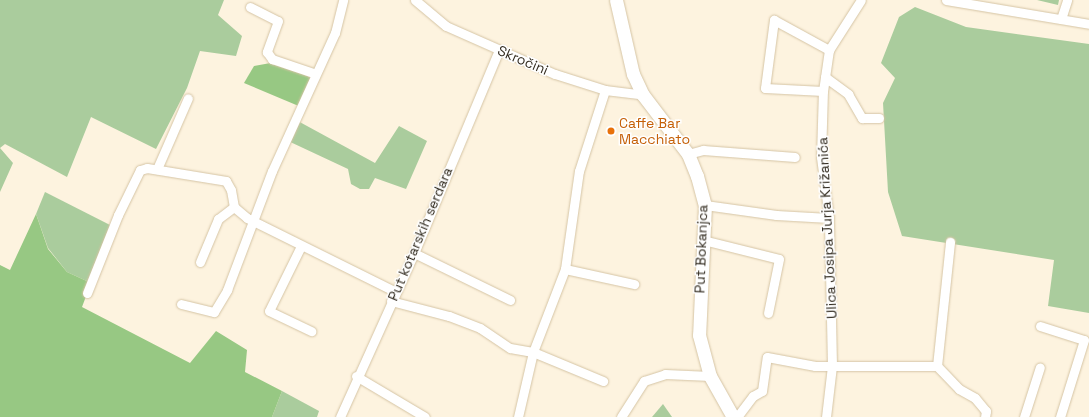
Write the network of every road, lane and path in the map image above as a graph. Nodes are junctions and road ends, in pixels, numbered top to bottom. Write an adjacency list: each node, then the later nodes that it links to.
1 (343, 0): 12 (street)
2 (415, 0): 10 (street, Skročini)
3 (616, 0): 16 (main road, Put Bokanjca)
4 (861, 0): 11 (street, Ulica Josipa Jurja Križanića)
5 (946, 0): 8 (street)
6 (1067, 0): 8 (street)
7 (250, 7): 12 (street)
8 (1061, 19): 9 (street)
9 (1089, 24)
10 (498, 50): 14 (street, Skročini); 29 (street, Put kotarskih serdara)
11 (829, 50): 13 (street, Ulica Josipa Jurja Križanića); 15 (street)
12 (316, 74): 25 (street)
13 (825, 76): 15 (street, Ulica Josipa Jurja Križanića); 18 (street)
14 (604, 90): 16 (street, Skročini); 31 (street)
15 (823, 91): 24 (street, Ulica Josipa Jurja Križanića)
16 (643, 95): 19 (main road, Put Bokanjca)
17 (188, 98): 21 (street)
18 (879, 118)
19 (688, 154): 20 (street); 22 (main road, Put Bokanjca)
20 (795, 157)
21 (157, 169): 23 (street); 34 (street)
22 (705, 205): 24 (street); 26 (main road, Put Bokanjca)
23 (234, 207): 25 (street); 30 (street)
24 (828, 218): 42 (street, Ulica Josipa Jurja Križanića)
25 (254, 221): 28 (street); 37 (street)
26 (703, 240): 38 (street); 46 (main road, Put Bokanjca)
27 (950, 242): 43 (street)
28 (301, 246): 33 (street); 40 (street)
29 (414, 253): 33 (street, Put kotarskih serdara); 35 (street)
30 (200, 262)
31 (566, 269): 32 (street); 41 (street)
32 (634, 284)
33 (396, 292): 36 (street, Put kotarskih serdara)
34 (87, 293)
35 (510, 300)
36 (391, 301): 41 (street); 45 (street, Put kotarskih serdara)
37 (181, 304)
38 (768, 313)
39 (1040, 326): 57 (street)
40 (311, 331)
41 (533, 352): 47 (street); 50 (street)
42 (832, 366): 43 (street); 53 (street); 54 (street, Ulica Josipa Jurja Križanića)
43 (937, 366): 55 (street)
44 (1040, 367): 56 (street)
45 (356, 376): 48 (street, Put kotarskih serdara); 49 (street)
46 (710, 376): 51 (street); 52 (main road, Put Bokanjca)
47 (603, 381)
48 (340, 417)
49 (424, 417)
50 (518, 417)
51 (620, 417)
52 (733, 417)
53 (737, 417)
54 (826, 417)
55 (985, 417)
56 (1025, 417)
57 (1060, 417)

